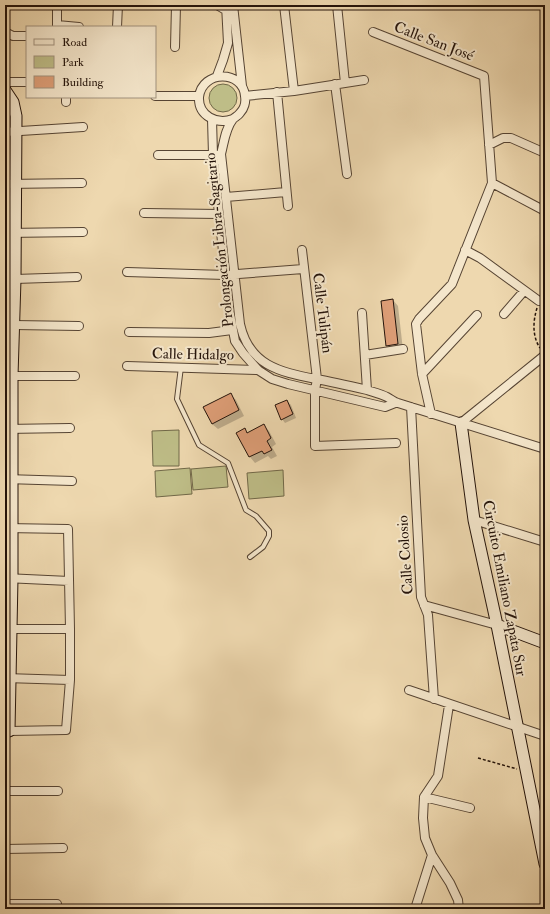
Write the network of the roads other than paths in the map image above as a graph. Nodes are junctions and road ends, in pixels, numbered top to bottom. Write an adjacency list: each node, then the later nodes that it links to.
1 (57, 5): 8 (street)
2 (118, 5): 9 (street)
3 (176, 5): 13 (street)
4 (217, 5): 7 (street)
5 (284, 5): 22 (street)
6 (336, 5): 18 (street)
7 (230, 8): 14 (street); 20 (street)
8 (57, 26)
9 (117, 26)
10 (5, 32): 12 (street)
11 (373, 32): 31 (street, Calle San José)
12 (26, 36)
13 (175, 47)
14 (217, 76): 20 (street); 25 (street)
15 (364, 80): 18 (street)
16 (5, 82): 17 (street)
17 (26, 82)
18 (345, 82): 19 (street)
19 (335, 84): 22 (street); 35 (street)
20 (242, 87): 26 (street)
21 (5, 90): 30 (street)
22 (294, 90): 23 (street)
23 (277, 92): 26 (street); 39 (street)
24 (156, 96): 25 (street)
25 (199, 96): 27 (street)
26 (245, 96): 28 (street)
27 (212, 119): 28 (street); 34 (street, Prolongación Libra-Sagitario)
28 (233, 119): 34 (street, Prolongación Libra-Sagitario)
29 (83, 128): 30 (street)
30 (10, 132): 38 (street)
31 (489, 145): 32 (street); 37 (street)
32 (545, 153)
33 (158, 155): 34 (street)
34 (217, 155): 40 (street, Prolongación Libra-Sagitario); 44 (street, Prolongación Libra-Sagitario)
35 (347, 174)
36 (82, 183): 38 (street)
37 (492, 183): 42 (street); 48 (street)
38 (10, 184): 46 (street)
39 (286, 192): 40 (street); 41 (street)
40 (226, 197): 51 (street, Prolongación Libra-Sagitario)
41 (288, 206)
42 (545, 211)
43 (144, 213): 44 (street)
44 (219, 214): 52 (street, Prolongación Libra-Sagitario)
45 (83, 232): 46 (street)
46 (10, 233): 54 (street)
47 (302, 250): 49 (street, Calle Tulipán)
48 (465, 250): 55 (street); 70 (street)
49 (303, 269): 51 (street); 73 (street, Calle Tulipán)
50 (127, 272): 52 (street)
51 (235, 274): 52 (street); 73 (street, Prolongación Libra-Sagitario)
52 (225, 275): 62 (street, Prolongación Libra-Sagitario)
53 (78, 277): 54 (street)
54 (15, 278): 60 (street)
55 (524, 291): 56 (street); 58 (street)
56 (539, 301)
57 (362, 313): 65 (street)
58 (504, 314)
59 (477, 315): 70 (street)
60 (14, 325): 61 (street); 71 (street)
61 (79, 326)
62 (232, 330): 63 (street); 69 (street, Prolongación Libra-Sagitario)
63 (129, 332)
64 (403, 349): 65 (street)
65 (365, 355): 75 (street)
66 (544, 355): 79 (street)
67 (127, 366): 68 (street, Calle Hidalgo)
68 (181, 367): 69 (street, Calle Hidalgo); 89 (lane)
69 (258, 370): 74 (street, Prolongación Libra-Sagitario)
70 (422, 374): 78 (street)
71 (9, 376): 72 (street); 81 (street)
72 (75, 376)
73 (317, 379): 74 (street, Calle Tulipán); 75 (street, Prolongación Libra-Sagitario)
74 (315, 390): 76 (street, Prolongación Libra-Sagitario); 82 (street, Calle Tulipán)
75 (367, 390): 76 (street, Prolongación Libra-Sagitario)
76 (395, 402): 77 (street)
77 (411, 407): 78 (street); 92 (street, Calle Colosio)
78 (431, 414): 79 (street)
79 (461, 423): 83 (street); 86 (street, Circuito Emiliano Zapata Sur)
80 (70, 428): 81 (street)
81 (8, 429): 84 (street)
82 (396, 443)
83 (545, 449)
84 (8, 479): 85 (street); 87 (street)
85 (72, 481)
86 (474, 520): 88 (street); 93 (street, Circuito Emiliano Zapata Sur)
87 (8, 528): 90 (street); 91 (street)
88 (545, 542)
89 (250, 557)
90 (8, 578): 91 (street); 94 (street)
91 (69, 581): 95 (street)
92 (424, 605): 93 (street); 100 (street, Calle Colosio)
93 (497, 625): 96 (street); 102 (street, Circuito Emiliano Zapata Sur)
94 (8, 629): 95 (street); 97 (street)
95 (70, 629): 98 (street)
96 (545, 643)
97 (8, 678): 98 (street); 103 (street)
98 (70, 680): 103 (street)
99 (409, 690): 100 (street)
100 (434, 699): 101 (street)
101 (449, 705): 102 (street); 107 (street)
102 (517, 726): 104 (street); 109 (street, Circuito Emiliano Zapata Sur)
103 (7, 732)
104 (545, 736)
105 (5, 791): 106 (street)
106 (58, 791)
107 (424, 797): 108 (street); 112 (street)
108 (470, 808)
109 (542, 835): 113 (street, Circuito Emiliano Zapata Sur)
110 (63, 848): 111 (street)
111 (5, 849)
112 (432, 855): 116 (street); 117 (street)
113 (545, 864)
114 (5, 904): 115 (street)
115 (58, 904)
116 (415, 909)
117 (459, 909)

